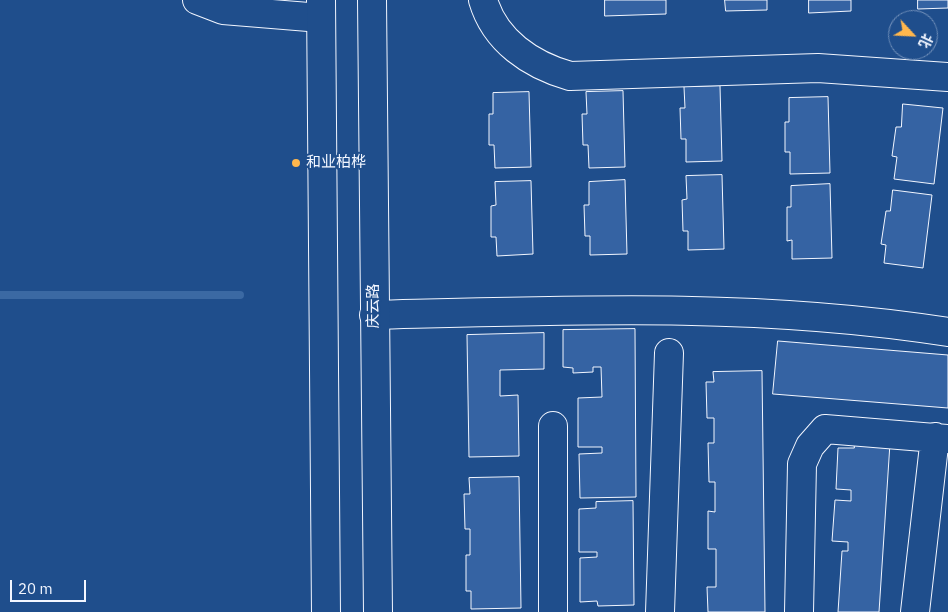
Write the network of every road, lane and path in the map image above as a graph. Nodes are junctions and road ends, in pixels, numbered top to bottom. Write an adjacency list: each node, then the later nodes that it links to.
1 (197, 0): 4 (main road)
2 (372, 0): 6 (main road, 庆云路)
3 (484, 0): 5 (main road)
4 (321, 9): 11 (main road)
5 (948, 77)
6 (374, 315): 7 (main road); 12 (main road, 庆云路)
7 (948, 332)
8 (669, 353): 14 (main road)
9 (553, 426): 13 (main road)
10 (942, 438): 15 (main road); 16 (main road)
11 (326, 612)
12 (378, 612)
13 (553, 612)
14 (660, 612)
15 (799, 612)
16 (915, 612)

